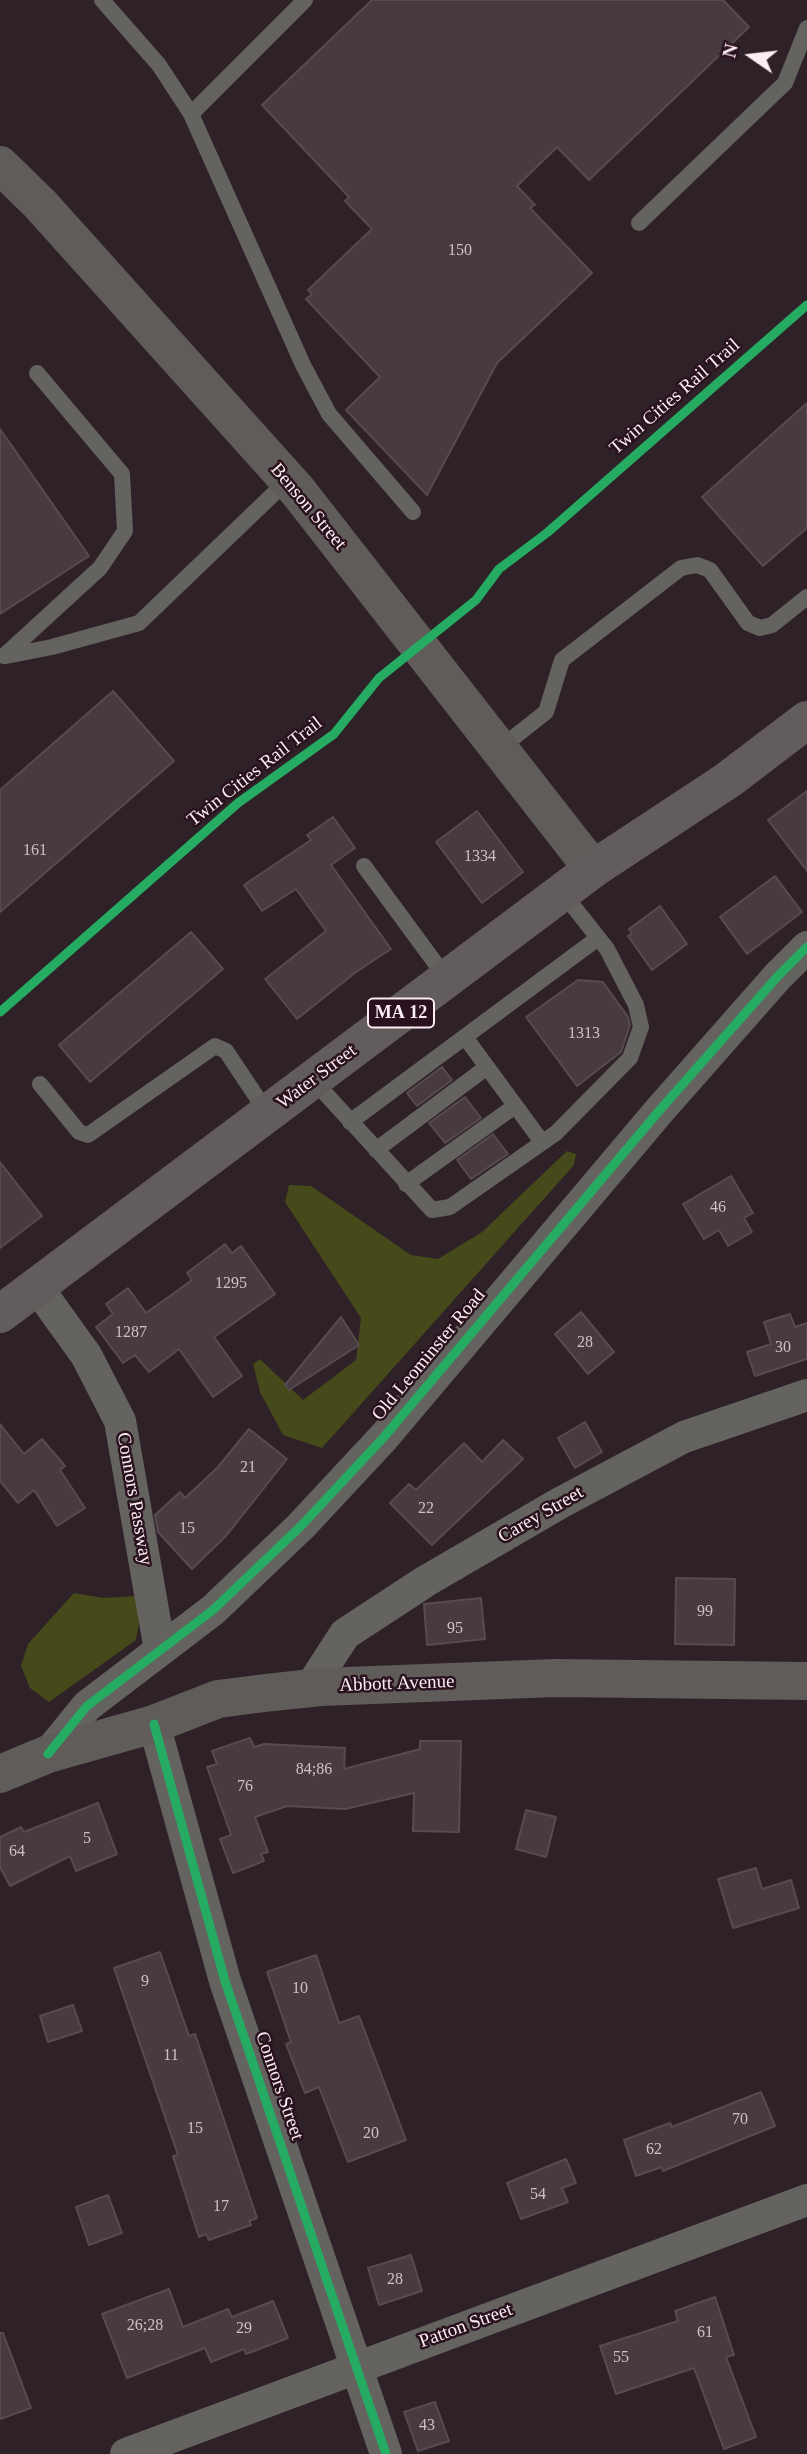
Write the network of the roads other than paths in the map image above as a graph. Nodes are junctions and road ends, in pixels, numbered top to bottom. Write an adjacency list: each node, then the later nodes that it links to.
1 (102, 0): 4 (lane)
2 (305, 0): 4 (lane)
3 (807, 28): 6 (lane)
4 (191, 114): 9 (lane)
5 (0, 165): 8 (main road, Benson Street)
6 (639, 223)
7 (37, 373): 11 (lane)
8 (288, 480): 11 (lane); 13 (main road, Benson Street)
9 (413, 512)
10 (807, 597): 13 (lane)
11 (2, 658)
12 (807, 720): 15 (highway, Water Street / MA 12)
13 (499, 750): 15 (main road, Benson Street)
14 (364, 866): 19 (lane)
15 (593, 869): 16 (highway, Water Street / MA 12)
16 (562, 892): 17 (lane); 19 (highway, Water Street / MA 12)
17 (598, 938): 20 (lane); 27 (lane)
18 (807, 947): 33 (street, Old Leominster Road)
19 (447, 979): 22 (highway, Water Street / MA 12)
20 (465, 1038): 21 (lane); 26 (lane)
21 (487, 1067): 24 (lane); 28 (lane)
22 (313, 1080): 25 (highway, Water Street / MA 12); 26 (lane)
23 (40, 1084): 25 (lane)
24 (515, 1106): 27 (lane); 29 (lane)
25 (268, 1114): 30 (highway, Water Street / MA 12)
26 (350, 1122): 28 (lane)
27 (542, 1142): 29 (lane)
28 (376, 1150): 29 (lane)
29 (406, 1184)
30 (37, 1287): 31 (highway, Water Street / MA 12); 33 (street, Connors Passway)
31 (0, 1314)
32 (807, 1395): 35 (street, Carey Street)
33 (160, 1650): 37 (street, Old Leominster Road)
34 (807, 1681): 35 (main road, Abbott Avenue)
35 (310, 1688): 36 (main road, Abbott Avenue)
36 (154, 1724): 37 (main road, Abbott Avenue); 40 (street, Connors Street)
37 (48, 1754): 38 (main road, Abbott Avenue)
38 (0, 1774)
39 (807, 2200): 40 (street, Patton Street)
40 (358, 2366): 41 (street, Patton Street); 42 (street, Connors Street)
41 (127, 2454)
42 (386, 2454)

